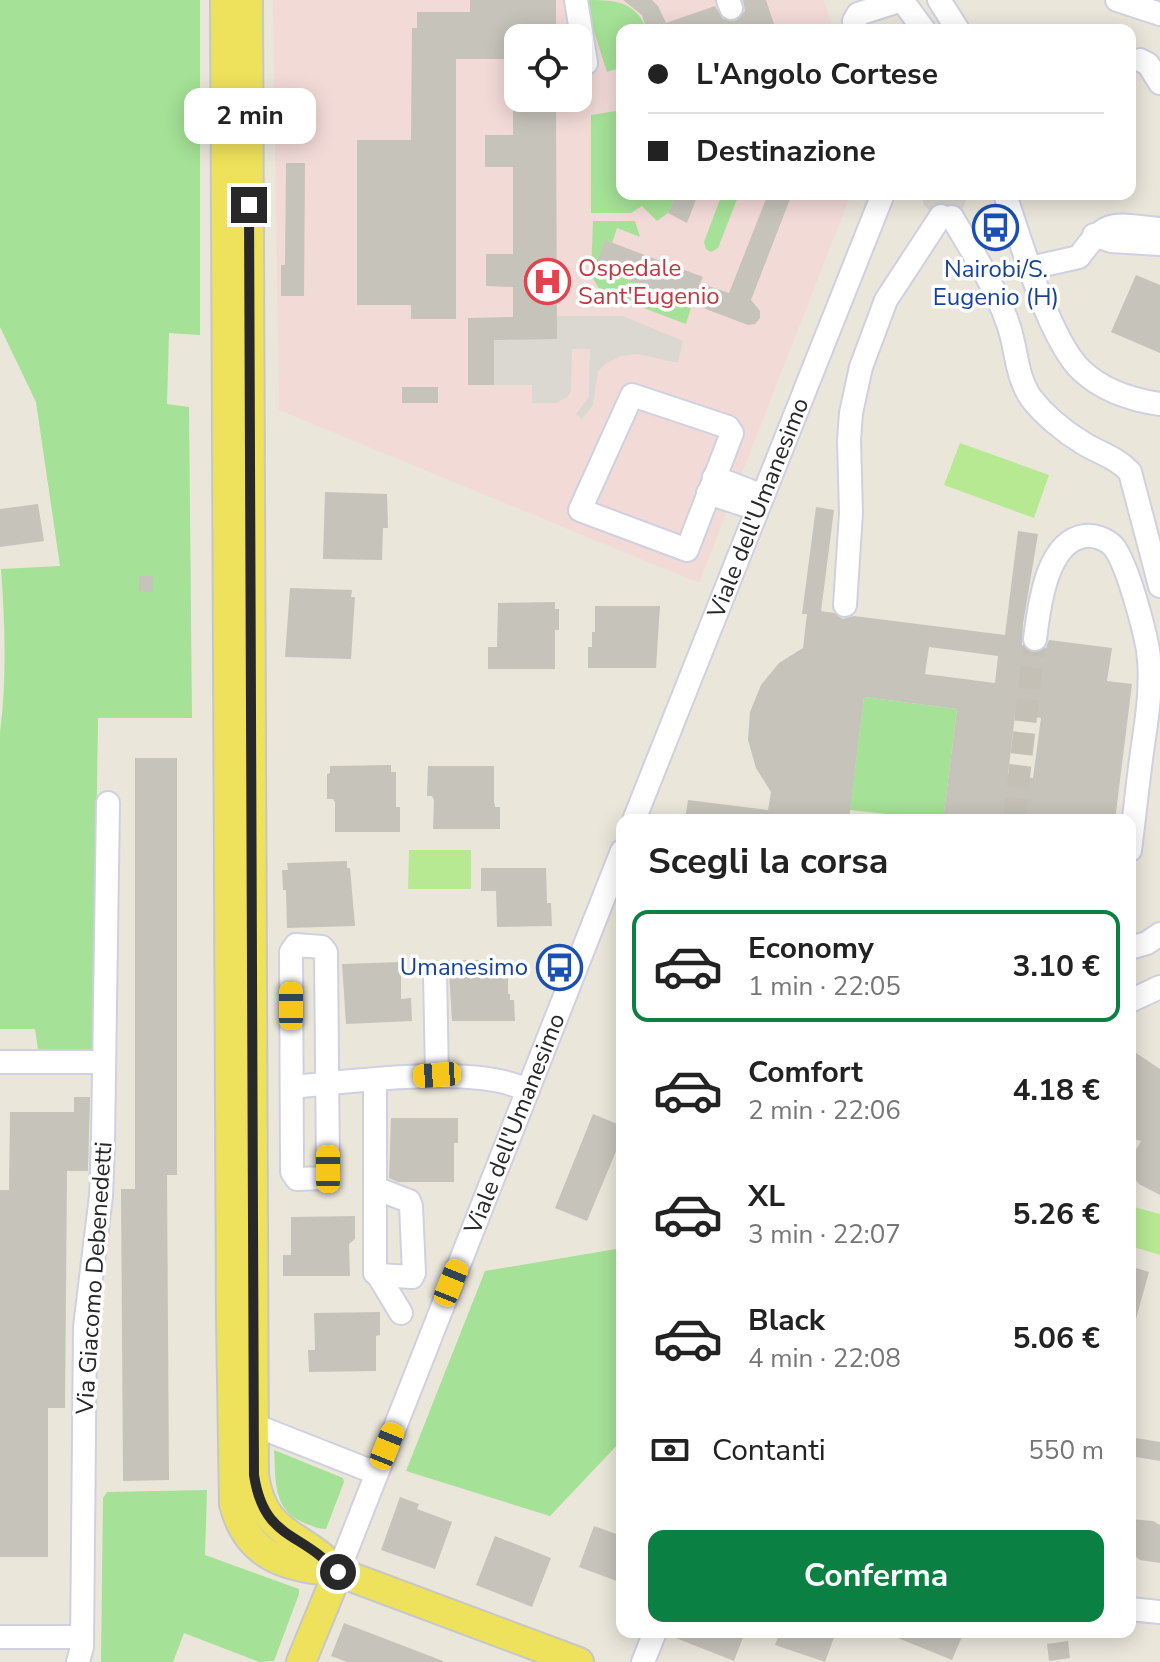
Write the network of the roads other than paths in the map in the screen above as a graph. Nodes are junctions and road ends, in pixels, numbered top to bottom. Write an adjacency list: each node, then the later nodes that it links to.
1 (225, 0): 43 (main road)
2 (248, 0): 43 (main road)
3 (576, 0): 8 (street)
4 (902, 0): 6 (street); 9 (street)
5 (1117, 0): 7 (street)
6 (861, 13)
7 (1160, 14)
8 (580, 24)
9 (920, 24)
10 (1140, 60): 11 (street)
11 (1160, 83)
12 (881, 200): 20 (street, Viale dell'Umanesimo)
13 (1007, 200): 17 (street)
14 (1160, 229): 15 (street)
15 (1094, 235): 16 (street); 17 (street)
16 (1160, 244)
17 (1030, 268): 18 (street)
18 (1160, 404)
19 (711, 485): 19 (street); 20 (street)
20 (760, 502): 25 (street, Viale dell'Umanesimo)
21 (1160, 586): 22 (street)
22 (845, 605)
23 (1035, 639): 26 (street)
24 (108, 803): 34 (street, Via Giacomo Debenedetti)
25 (636, 814)
26 (1134, 814)
27 (616, 866): 39 (street, Viale dell'Umanesimo)
28 (1160, 934): 29 (street)
29 (1136, 946)
30 (435, 973): 35 (street)
31 (1160, 987): 32 (street)
32 (1136, 998)
33 (0, 1062): 34 (street)
34 (104, 1062): 49 (street, Via Giacomo Debenedetti)
35 (437, 1075): 36 (street); 39 (street)
36 (375, 1080): 37 (street); 40 (street)
37 (328, 1084): 38 (street); 38 (street); 38 (street)
38 (292, 1087)
39 (528, 1091): 44 (street, Viale dell'Umanesimo)
40 (375, 1188): 41 (street); 41 (street)
41 (378, 1275): 42 (street)
42 (401, 1313)
43 (242, 1427): 44 (street); 45 (main road)
44 (376, 1473): 45 (street, Viale dell'Umanesimo)
45 (338, 1572): 52 (main road, Viale dell'Umanesimo); 53 (main road)
46 (1136, 1610): 47 (street)
47 (1160, 1612)
48 (0, 1637): 49 (street)
49 (82, 1637): 51 (street, Via Giacomo Debenedetti)
50 (653, 1638): 54 (street)
51 (78, 1662)
52 (301, 1662)
53 (579, 1662)
54 (643, 1662)

